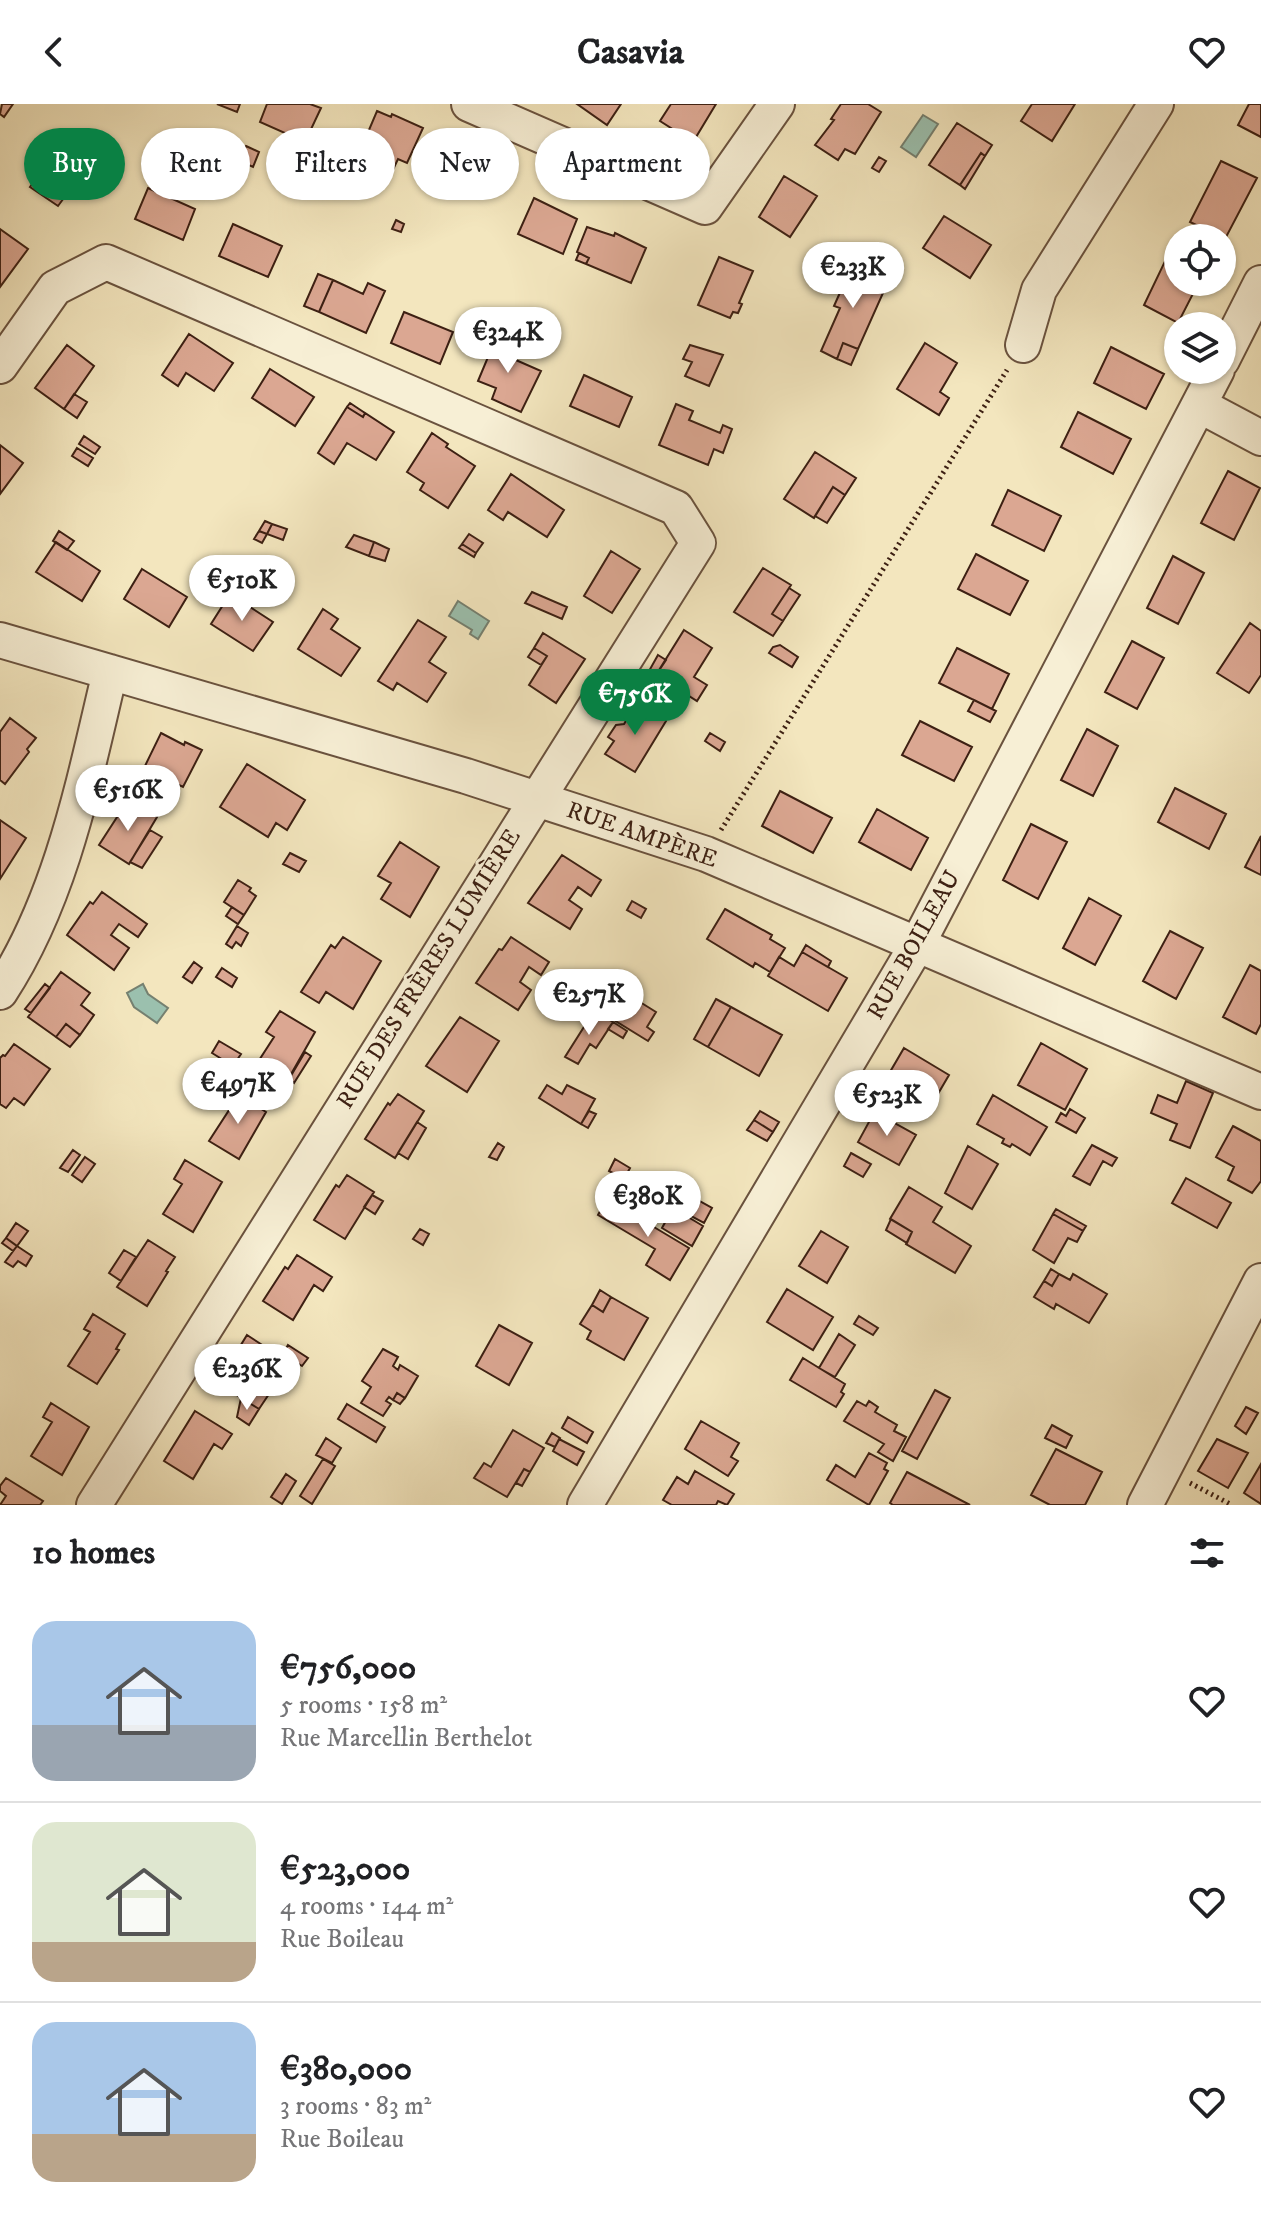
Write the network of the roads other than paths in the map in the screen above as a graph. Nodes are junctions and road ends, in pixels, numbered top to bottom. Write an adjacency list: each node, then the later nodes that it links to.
1 (469, 104): 2 (street)
2 (777, 104)
3 (1156, 104): 6 (street)
4 (1261, 283): 5 (street)
5 (1236, 332)
6 (1023, 345)
7 (0, 366): 13 (street, RUE DES FRÈRES LUMIÈRE)
8 (1210, 384): 9 (street, RUE BOILEAU)
9 (1199, 405): 10 (street); 14 (street, RUE BOILEAU)
10 (1261, 438)
11 (0, 640): 12 (street, RUE AMPÈRE)
12 (110, 672): 13 (street, RUE AMPÈRE); 15 (street)
13 (535, 799): 14 (street, RUE AMPÈRE); 18 (street, RUE DES FRÈRES LUMIÈRE)
14 (917, 945): 16 (street, RUE AMPÈRE); 19 (street, RUE BOILEAU)
15 (0, 992)
16 (1261, 1092)
17 (1261, 1281): 20 (street)
18 (94, 1505)
19 (585, 1505)
20 (1145, 1505)

